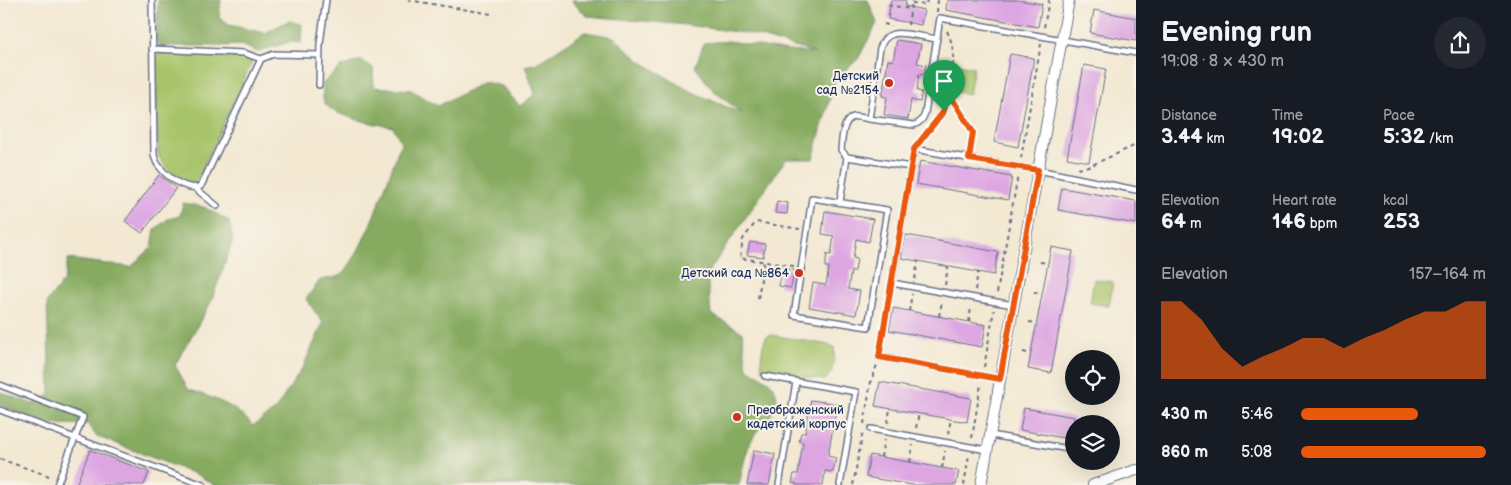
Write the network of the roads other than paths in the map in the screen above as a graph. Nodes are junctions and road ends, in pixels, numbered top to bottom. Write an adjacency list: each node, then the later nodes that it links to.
1 (152, 0): 6 (lane)
2 (326, 0): 8 (lane)
3 (1069, 0): 5 (street)
4 (937, 40): 5 (lane); 11 (lane); 11 (lane)
5 (1062, 40): 7 (lane); 14 (street)
6 (152, 49): 9 (lane); 15 (lane)
7 (1136, 53)
8 (320, 54): 9 (lane); 10 (lane)
9 (261, 59): 15 (lane)
10 (319, 85)
11 (869, 118): 12 (lane)
12 (847, 157): 13 (lane); 17 (lane)
13 (911, 167): 14 (lane); 19 (lane)
14 (1038, 170): 16 (lane); 19 (street)
15 (195, 188): 18 (lane)
16 (1136, 190)
17 (840, 202): 17 (lane)
18 (217, 206)
19 (1013, 305): 22 (street)
20 (879, 357): 22 (lane)
21 (765, 376): 23 (lane)
22 (1000, 379): 27 (street)
23 (796, 382): 34 (lane); 35 (lane)
24 (0, 385): 28 (lane)
25 (0, 410): 28 (lane)
26 (871, 429): 30 (lane)
27 (990, 434): 29 (lane); 30 (street)
28 (75, 438): 32 (lane); 33 (lane)
29 (1065, 448)
30 (987, 450): 36 (street)
31 (1136, 470): 37 (street)
32 (58, 482)
33 (203, 485)
34 (780, 485)
35 (840, 485)
36 (981, 485)
37 (1093, 485)

